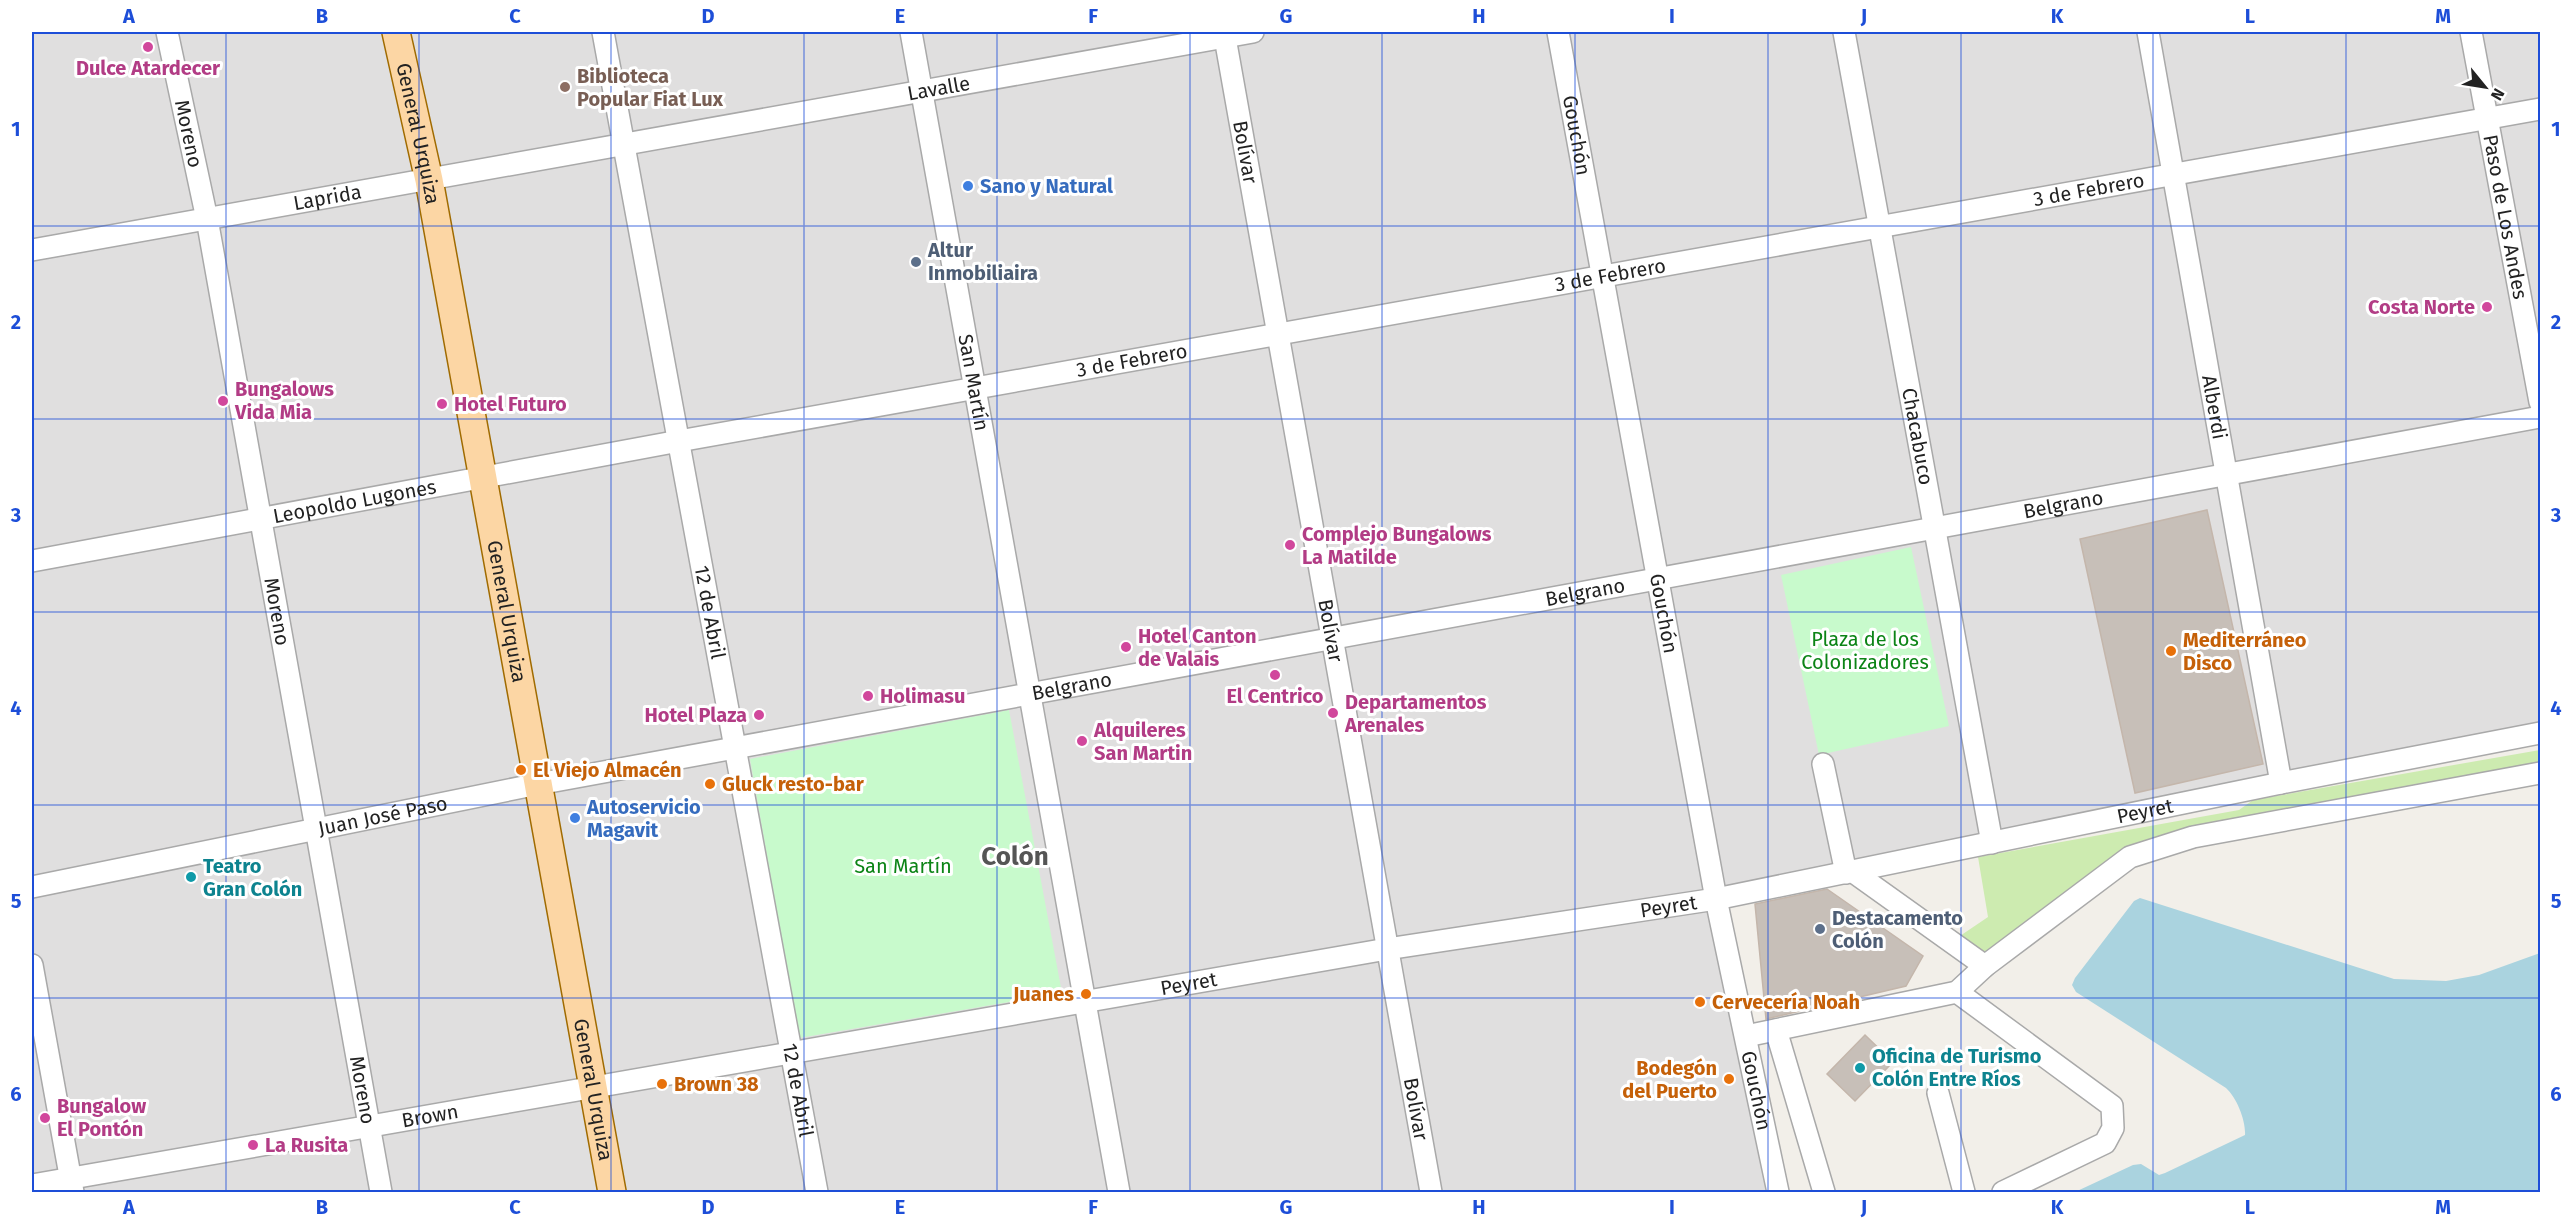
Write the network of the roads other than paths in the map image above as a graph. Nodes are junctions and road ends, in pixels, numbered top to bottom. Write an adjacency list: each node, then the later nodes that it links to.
1 (167, 32): 17 (street, Moreno)
2 (396, 32): 16 (main road, General Urquiza)
3 (603, 32): 14 (street, 12 de Abril)
4 (911, 32): 11 (street, San Martín)
5 (1253, 32): 10 (street, Lavalle)
6 (1558, 32): 20 (street, Gouchón)
7 (1844, 32): 18 (street, Chacabuco)
8 (2148, 32): 15 (street, Alberdi)
9 (2472, 32): 13 (street, Paso de Los Andes)
10 (1224, 34): 11 (street, Lavalle); 21 (street, Bolívar)
11 (922, 92): 14 (street, Lavalle); 22 (street, San Martín)
12 (2541, 109): 13 (street, 3 de Febrero)
13 (2488, 118): 15 (street, 3 de Febrero); 23 (street, Paso de Los Andes)
14 (625, 146): 16 (street, Laprida); 25 (street, 12 de Abril)
15 (2175, 174): 18 (street, 3 de Febrero); 26 (street, Alberdi)
16 (429, 180): 17 (street, Laprida); 27 (main road, General Urquiza)
17 (207, 219): 19 (street, Laprida); 28 (street, Moreno)
18 (1881, 226): 20 (street, 3 de Febrero); 29 (street, Chacabuco)
19 (32, 250)
20 (1602, 276): 21 (street, 3 de Febrero); 31 (street, Gouchón)
21 (1278, 334): 22 (street, 3 de Febrero); 32 (street, Bolívar)
22 (975, 388): 25 (street, 3 de Febrero); 33 (street, San Martín)
23 (2541, 402)
24 (2541, 417): 26 (street, Belgrano)
25 (679, 441): 27 (street, Leopoldo Lugones); 35 (street, 12 de Abril)
26 (2228, 474): 29 (street, Belgrano); 38 (street, Alberdi)
27 (483, 477): 28 (street, Leopoldo Lugones); 39 (main road, General Urquiza)
28 (260, 518): 30 (street, Leopoldo Lugones); 40 (street, Moreno)
29 (1935, 528): 31 (street, Belgrano); 41 (street, Chacabuco)
30 (32, 561)
31 (1658, 578): 32 (street, Belgrano); 44 (street, Gouchón)
32 (1332, 638): 33 (street, Belgrano); 45 (street, Bolívar)
33 (1030, 694): 35 (street, Belgrano); 49 (street, San Martín)
34 (2541, 733): 38 (street, Peyret)
35 (736, 749): 39 (street, Juan José Paso); 52 (street, 12 de Abril)
36 (1823, 764): 42 (street)
37 (2541, 773): 47 (street, Peyret)
38 (2282, 783): 41 (street, Peyret)
39 (538, 784): 40 (street, Juan José Paso); 53 (main road, General Urquiza)
40 (316, 830): 43 (street, Juan José Paso); 55 (street, Moreno)
41 (1992, 843): 42 (street, Peyret)
42 (1849, 872): 44 (street, Peyret); 47 (street)
43 (32, 887)
44 (1716, 899): 45 (street, Peyret); 51 (street, Gouchón)
45 (1387, 949): 49 (street, Peyret); 62 (street, Bolívar)
46 (32, 965): 57 (street)
47 (1985, 966): 48 (street, Peyret)
48 (1957, 992): 50 (street); 66 (street)
49 (1085, 1001): 52 (street, Peyret); 61 (street, San Martín)
50 (1776, 1030): 51 (street); 64 (street)
51 (1746, 1036): 63 (street, Gouchón)
52 (792, 1053): 53 (street, Brown); 60 (street, 12 de Abril)
53 (594, 1088): 55 (street, Brown); 59 (main road, General Urquiza)
54 (1938, 1093): 65 (street)
55 (370, 1127): 57 (street, Brown); 58 (street, Moreno)
56 (32, 1185): 57 (street, Brown)
57 (72, 1186)
58 (381, 1192)
59 (612, 1192)
60 (817, 1192)
61 (1119, 1192)
62 (1431, 1192)
63 (1778, 1192)
64 (1824, 1192)
65 (1964, 1192)
66 (2003, 1192)

